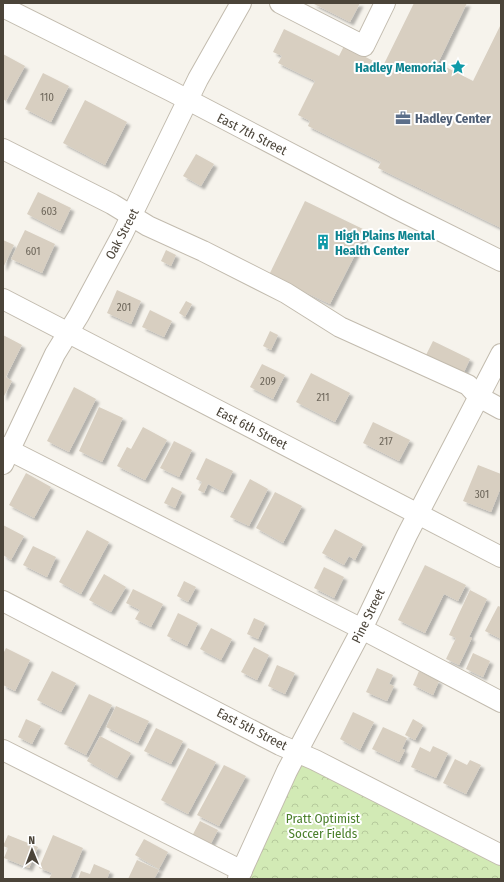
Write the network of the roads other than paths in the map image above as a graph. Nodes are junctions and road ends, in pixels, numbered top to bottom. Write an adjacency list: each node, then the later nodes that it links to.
1 (241, 3): 5 (street, Oak Street)
2 (280, 3): 3 (street)
3 (385, 3)
4 (3, 7): 5 (street, East 7th Street)
5 (188, 100): 7 (street, Oak Street); 8 (street, East 7th Street)
6 (3, 149): 7 (street)
7 (132, 216): 10 (street, Oak Street); 12 (street)
8 (501, 261)
9 (3, 299): 10 (street, East 6th Street)
10 (67, 332): 14 (street, Oak Street); 15 (street, East 6th Street)
11 (501, 354): 12 (street, Pine Street)
12 (479, 397): 13 (street); 15 (street, Pine Street)
13 (501, 409)
14 (5, 454): 18 (street)
15 (418, 514): 16 (street, East 6th Street); 18 (street, Pine Street)
16 (501, 557)
17 (3, 602): 21 (street, East 5th Street)
18 (362, 629): 19 (street); 21 (street, Pine Street)
19 (501, 702)
20 (3, 750): 23 (street)
21 (297, 752): 22 (street, East 5th Street); 23 (street, Pine Street)
22 (501, 855)
23 (240, 875)

